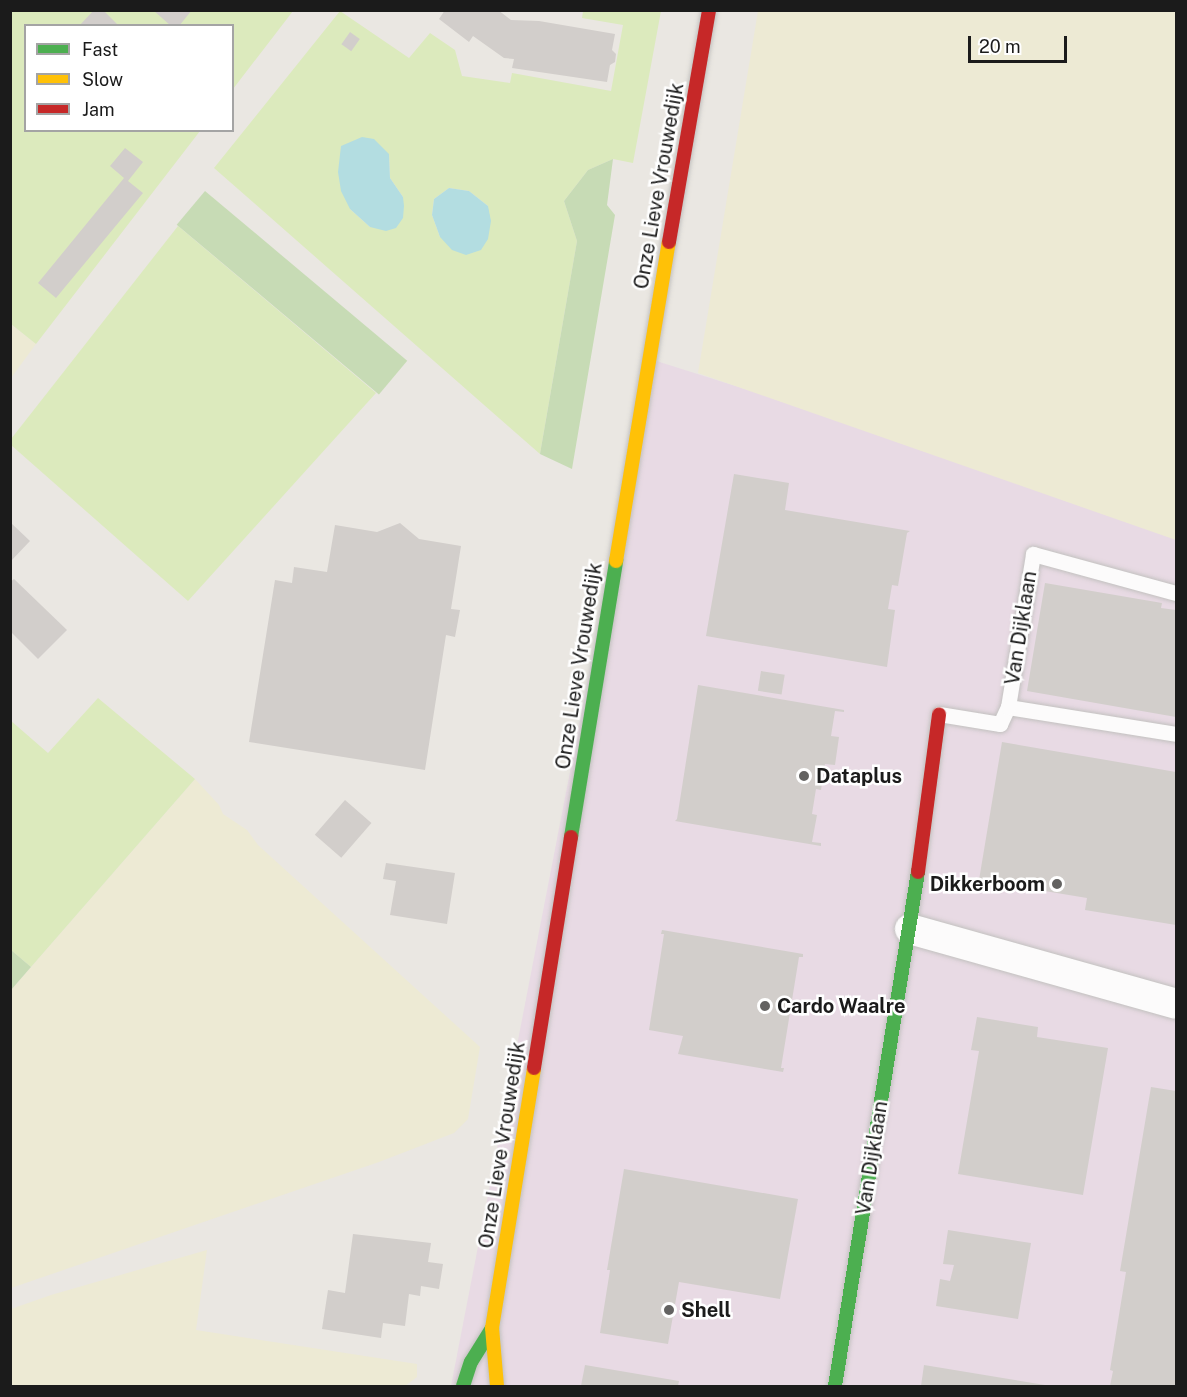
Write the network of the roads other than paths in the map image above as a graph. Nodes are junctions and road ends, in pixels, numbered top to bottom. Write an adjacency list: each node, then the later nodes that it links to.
1 (709, 10): 8 (main road, Onze Lieve Vrouwedijk)
2 (1176, 593): 3 (lane, Van Dijklaan)
3 (1008, 707): 4 (lane, Van Dijklaan); 5 (lane, Van Dijklaan)
4 (939, 714): 6 (main road, Van Dijklaan)
5 (1176, 734)
6 (910, 929): 7 (street); 11 (main road, Van Dijklaan)
7 (1176, 1004)
8 (492, 1328): 9 (main road, Onze Lieve Vrouwedijk); 10 (main road, Onze Lieve Vrouwedijk)
9 (463, 1386)
10 (497, 1386)
11 (835, 1386)

